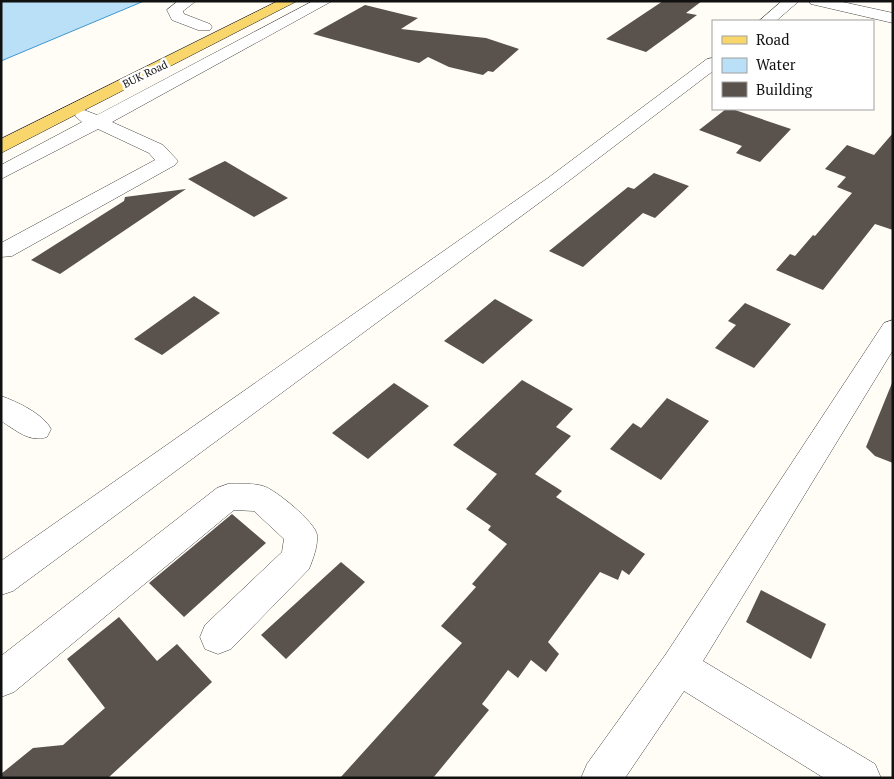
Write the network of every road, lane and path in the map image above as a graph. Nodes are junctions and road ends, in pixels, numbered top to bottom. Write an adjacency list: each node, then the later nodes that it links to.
1 (189, 1): 9 (street)
2 (254, 1): 9 (main road, BUK Road)
3 (290, 1): 11 (main road, BUK Road)
4 (325, 1): 12 (street)
5 (792, 1): 8 (street)
6 (816, 1): 7 (street)
7 (893, 18)
8 (768, 20)
9 (204, 26): 13 (main road, BUK Road)
10 (712, 64): 20 (street)
11 (71, 110): 12 (street); 14 (main road, BUK Road)
12 (96, 122): 15 (street); 16 (street)
13 (1, 129)
14 (1, 147)
15 (1, 173)
16 (4, 251)
17 (888, 345): 22 (street)
18 (1, 407): 19 (street)
19 (37, 429)
20 (1, 580)
21 (218, 637): 23 (street)
22 (679, 667): 24 (street); 25 (street)
23 (1, 678)
24 (601, 778)
25 (861, 778)

